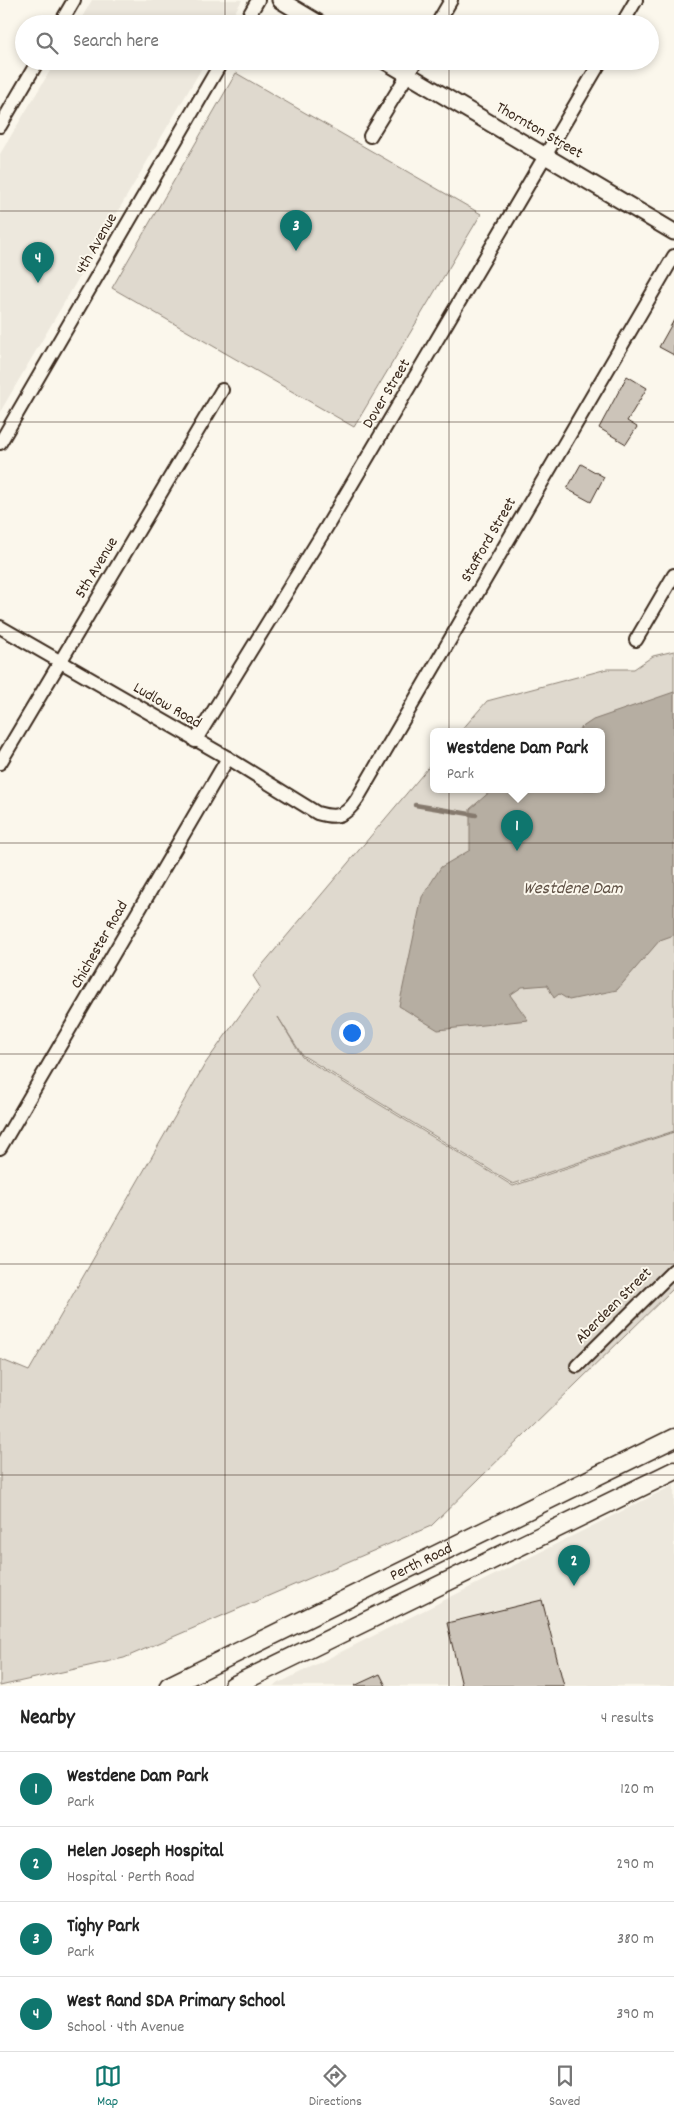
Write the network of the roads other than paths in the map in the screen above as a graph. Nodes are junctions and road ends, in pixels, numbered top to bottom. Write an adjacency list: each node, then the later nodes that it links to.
1 (74, 0): 6 (street)
2 (258, 0): 7 (street)
3 (280, 0): 8 (street)
4 (451, 0): 9 (street)
5 (636, 0): 10 (street)
6 (65, 15)
7 (249, 15)
8 (305, 15)
9 (442, 15)
10 (627, 15)
11 (33, 70): 16 (street)
12 (217, 70): 22 (street, 4th Avenue)
13 (411, 70): 17 (street)
14 (415, 70): 18 (street, Thornton Street)
15 (596, 70): 18 (street, Dover Street)
16 (0, 126)
17 (370, 136)
18 (546, 155): 19 (street, Thornton Street); 27 (street, Dover Street)
19 (674, 232)
20 (674, 256): 30 (street, Stafford Street)
21 (222, 390): 26 (street, 5th Avenue)
22 (0, 443)
23 (674, 575): 25 (street)
24 (0, 627): 26 (street, Ludlow Road)
25 (636, 640)
26 (59, 662): 27 (street, Ludlow Road); 29 (street, 5th Avenue)
27 (195, 741): 28 (street, Ludlow Road)
28 (228, 758): 30 (street, Ludlow Road); 31 (street, Chichester Road)
29 (0, 763)
30 (317, 813)
31 (0, 1148)
32 (674, 1270): 33 (street, Aberdeen Street)
33 (577, 1366)
34 (674, 1438): 36 (main road, Perth Road)
35 (674, 1471): 37 (main road, Perth Road)
36 (169, 1686)
37 (233, 1686)

